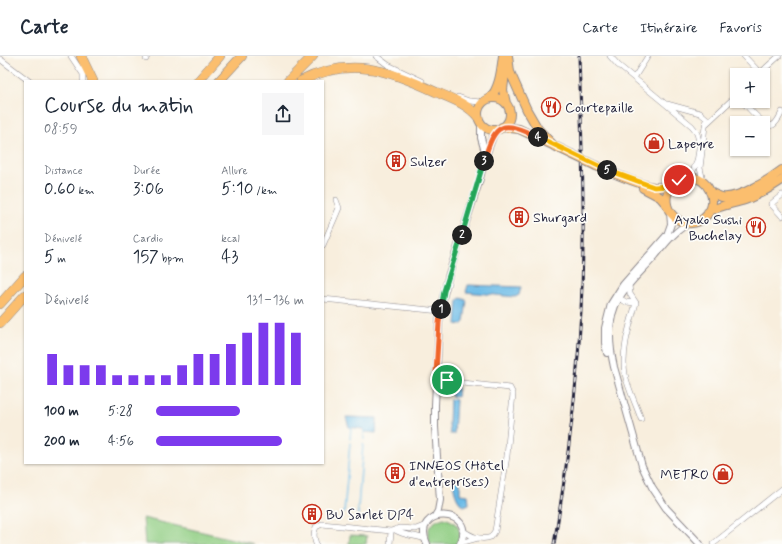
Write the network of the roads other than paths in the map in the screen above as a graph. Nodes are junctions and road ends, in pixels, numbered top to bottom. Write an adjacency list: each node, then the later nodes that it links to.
1 (71, 56): 17 (street)
2 (81, 56): 19 (highway)
3 (220, 56): 20 (highway)
4 (242, 56): 21 (highway)
5 (313, 56): 22 (highway)
6 (376, 56): 24 (street)
7 (503, 56): 24 (main road)
8 (508, 56): 26 (main road); 38 (main road)
9 (610, 56): 16 (street)
10 (648, 56): 16 (street)
11 (744, 56): 14 (street)
12 (779, 56): 15 (street)
13 (0, 59): 18 (street)
14 (754, 68)
15 (766, 68)
16 (634, 78): 27 (street)
17 (84, 79)
18 (27, 80)
19 (93, 80)
20 (199, 80)
21 (220, 80)
22 (289, 80)
23 (303, 80): 33 (highway)
24 (486, 100): 26 (main road); 33 (main road)
25 (730, 101): 32 (street)
26 (506, 103): 29 (main road)
27 (664, 104): 31 (street); 35 (street)
28 (749, 108): 30 (street)
29 (510, 112): 36 (main road); 37 (main road)
30 (782, 112)
31 (701, 114): 32 (street); 34 (street); 35 (street)
32 (716, 114): 34 (street)
33 (479, 120): 36 (main road); 39 (street)
34 (705, 125): 35 (street); 44 (street)
35 (693, 127): 42 (street)
36 (500, 128): 37 (main road); 39 (street)
37 (536, 137): 38 (main road)
38 (554, 146): 41 (main road, bridge)
39 (485, 158): 62 (street)
40 (782, 170): 46 (main road)
41 (616, 174): 45 (main road); 49 (main road)
42 (689, 177): 44 (main road); 45 (main road)
43 (782, 180): 50 (main road)
44 (704, 183): 46 (main road)
45 (673, 184): 49 (main road)
46 (710, 192): 50 (main road)
47 (782, 195): 52 (street)
48 (336, 200): 54 (street)
49 (666, 204): 51 (main road)
50 (708, 212): 53 (main road)
51 (670, 213): 53 (main road); 57 (street)
52 (782, 216)
53 (690, 223): 56 (street)
54 (324, 243)
55 (24, 277): 61 (highway)
56 (629, 285): 57 (street); 60 (street)
57 (618, 295): 60 (street); 77 (street)
58 (24, 296): 63 (highway)
59 (324, 299): 62 (street)
60 (636, 303): 67 (street)
61 (0, 304)
62 (440, 310): 64 (street)
63 (0, 323)
64 (436, 372): 65 (street); 66 (street)
65 (453, 382): 66 (street); 75 (street)
66 (436, 387): 69 (street)
67 (641, 419)
68 (782, 489): 81 (street)
69 (440, 500): 70 (street); 71 (street)
70 (435, 516): 71 (street); 72 (street)
71 (450, 516): 73 (street)
72 (426, 525): 74 (street); 76 (street)
73 (462, 530): 75 (street); 80 (street)
74 (393, 531): 76 (street); 78 (street); 79 (street)
75 (479, 538): 80 (street)
76 (426, 542)
77 (698, 543)
78 (316, 544)
79 (390, 544)
80 (460, 544)
81 (714, 544)

